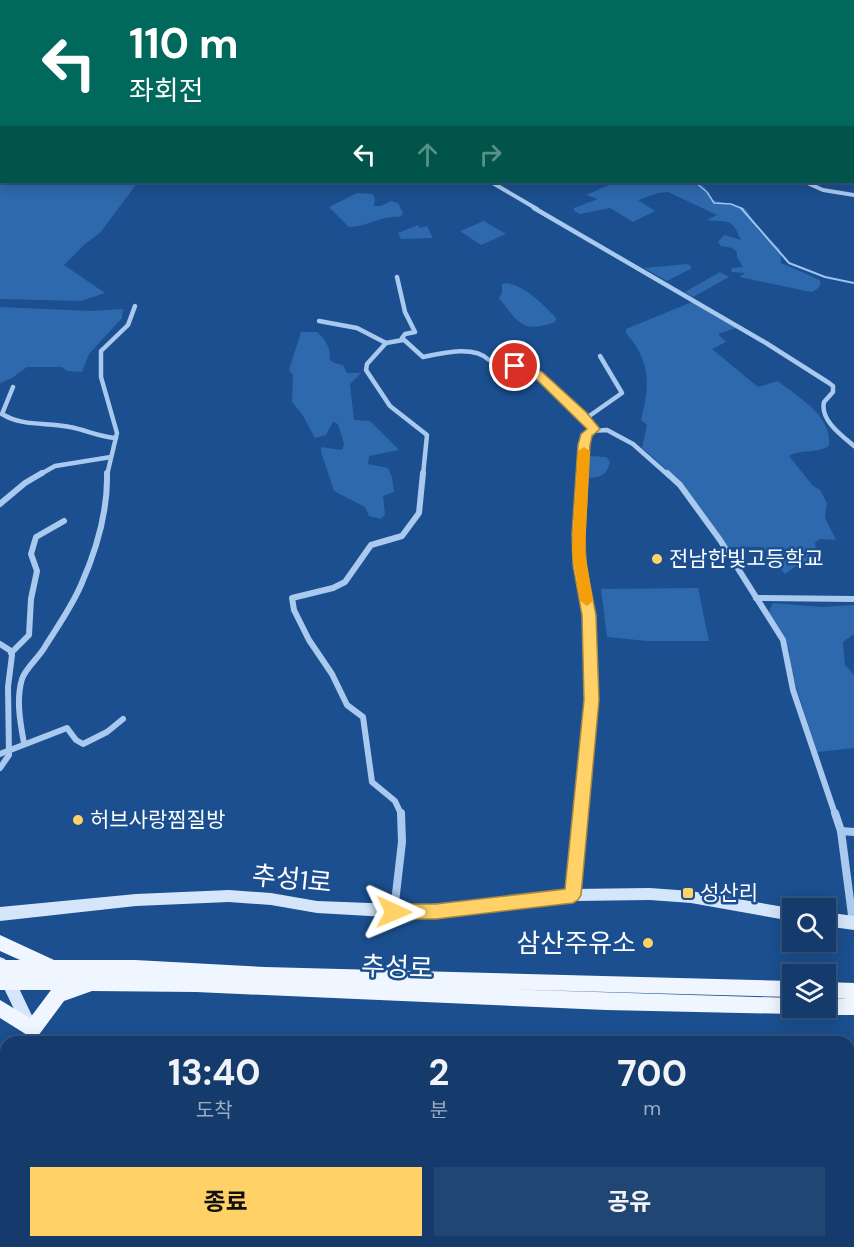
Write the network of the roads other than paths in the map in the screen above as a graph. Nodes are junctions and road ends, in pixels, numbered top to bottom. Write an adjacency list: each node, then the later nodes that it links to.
1 (493, 183): 14 (street)
2 (808, 183): 3 (street)
3 (854, 195)
4 (397, 277): 7 (street)
5 (135, 306): 13 (street)
6 (319, 321): 8 (street)
7 (403, 340): 8 (street); 11 (street)
8 (386, 343): 32 (street)
9 (600, 356): 11 (street)
10 (13, 387): 13 (street)
11 (585, 419): 12 (street)
12 (594, 429): 18 (street); 31 (street)
13 (116, 438): 15 (street)
14 (854, 446)
15 (111, 457): 16 (street); 25 (street)
16 (0, 504)
17 (64, 521): 21 (street)
18 (756, 598): 19 (street); 29 (street)
19 (854, 599)
20 (0, 644): 21 (street)
21 (11, 652): 22 (street)
22 (8, 706): 23 (street); 26 (street)
23 (0, 710)
24 (123, 718): 25 (street)
25 (24, 743): 26 (street)
26 (9, 751): 27 (street); 28 (street)
27 (0, 754)
28 (0, 768)
29 (841, 831): 30 (street); 36 (street)
30 (854, 832)
31 (573, 895): 32 (street, 추성1로); 33 (street, 추성1로)
32 (394, 912): 34 (street, 추성1로)
33 (782, 913)
34 (0, 914)
35 (836, 921): 36 (street)
36 (853, 923)
37 (0, 943): 38 (main road)
38 (55, 968): 39 (main road, 추성로); 41 (main road, 추성로)
39 (2, 972): 40 (main road, 추성로); 48 (street)
40 (93, 983): 44 (main road, 추성로); 48 (main road)
41 (782, 989)
42 (836, 990): 43 (main road)
43 (854, 991)
44 (782, 1006)
45 (836, 1007): 47 (main road)
46 (0, 1008): 48 (main road)
47 (854, 1008)
48 (32, 1030)

